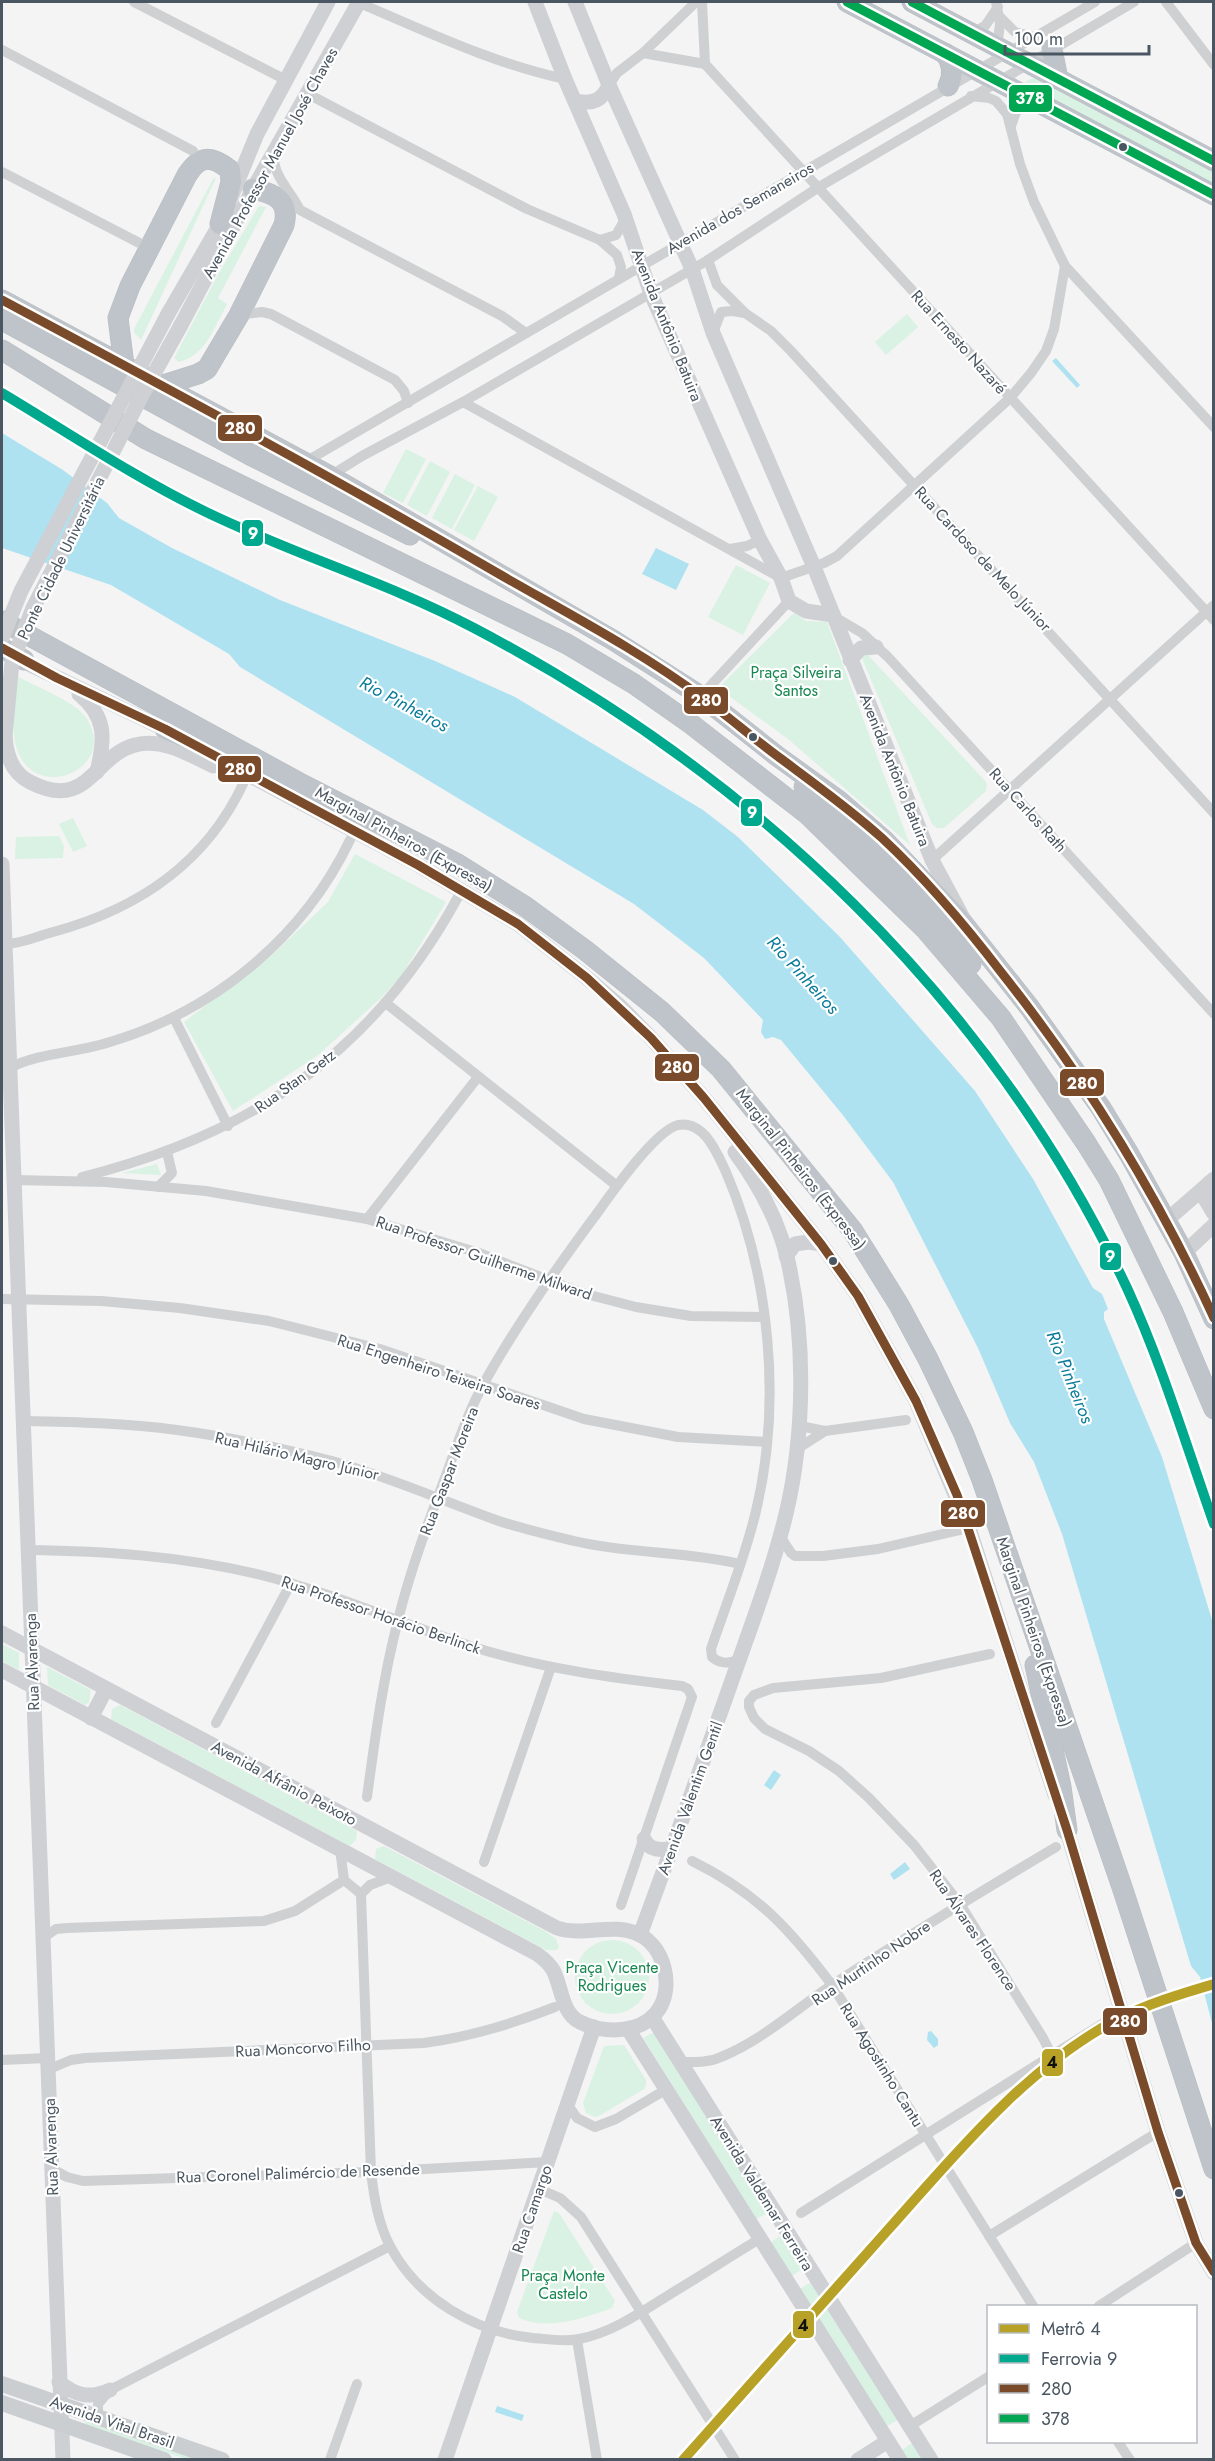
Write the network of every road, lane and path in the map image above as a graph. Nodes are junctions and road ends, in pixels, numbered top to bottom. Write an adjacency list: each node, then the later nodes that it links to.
1 (134, 2): 26 (street)
2 (328, 2): 26 (main road, Avenida Professor Manuel José Chaves)
3 (359, 2): 24 (street); 30 (main road, Avenida Professor Manuel José Chaves)
4 (535, 2): 24 (main road, Avenida Antônio Batuira)
5 (575, 2): 28 (main road, Avenida Antônio Batuira)
6 (696, 2): 18 (street)
7 (702, 2): 21 (street)
8 (847, 2): 19 (highway)
9 (912, 2): 14 (highway)
10 (1095, 2): 15 (street, Avenida dos Semaneiros)
11 (1134, 2): 15 (street, Avenida dos Semaneiros)
12 (1166, 2): 22 (street)
13 (998, 8): 14 (street); 15 (street); 17 (street)
14 (972, 33): 17 (highway)
15 (1043, 40): 17 (street, Avenida dos Semaneiros); 20 (street, Avenida dos Semaneiros); 25 (highway)
16 (2, 50): 35 (street)
17 (1002, 50): 20 (highway); 23 (street, Avenida dos Semaneiros)
18 (643, 53): 21 (street); 28 (street)
19 (945, 53): 23 (highway); 29 (highway)
20 (1028, 63): 25 (highway); 27 (street, Avenida dos Semaneiros)
21 (705, 64): 38 (street, Rua Ernesto Nazaré)
22 (1214, 65)
23 (976, 70): 27 (highway); 29 (street, Avenida dos Semaneiros)
24 (566, 79): 33 (main road, Avenida Antônio Batuira)
25 (1058, 79): 37 (highway)
26 (286, 80): 45 (main road, Avenida Professor Manuel José Chaves)
27 (998, 81): 31 (street, Avenida dos Semaneiros); 32 (highway)
28 (609, 85): 33 (main road); 47 (main road, Avenida Antônio Batuira)
29 (948, 86): 38 (street, Avenida dos Semaneiros)
30 (308, 94): 36 (main road, Avenida Professor Manuel José Chaves); 46 (street)
31 (972, 96): 34 (street); 40 (street, Avenida dos Semaneiros)
32 (1032, 99): 34 (street); 42 (highway)
33 (576, 100): 43 (main road, Avenida Antônio Batuira)
34 (1010, 126): 51 (street)
35 (193, 151)
36 (274, 154): 41 (main road, Avenida Professor Manuel José Chaves); 44 (street)
37 (1214, 161)
38 (803, 171): 40 (street, Rua Ernesto Nazaré); 47 (street, Avenida dos Semaneiros)
39 (2, 172): 48 (street)
40 (819, 187): 49 (street, Avenida dos Semaneiros); 66 (street, Rua Ernesto Nazaré)
41 (253, 189): 44 (highway); 60 (main road, Avenida Professor Manuel José Chaves)
42 (1214, 195)
43 (624, 214): 46 (street); 50 (main road, Avenida Antônio Batuira)
44 (293, 215): 58 (highway); 61 (street)
45 (220, 224): 48 (highway); 57 (main road, Avenida Professor Manuel José Chaves)
46 (600, 240): 53 (street)
47 (680, 242): 50 (street, Avenida dos Semaneiros); 52 (main road, Avenida Antônio Batuira)
48 (148, 249): 64 (highway)
49 (708, 260): 52 (street, Avenida dos Semaneiros); 56 (street, Rua Cardoso de Melo Júnior)
50 (640, 266): 53 (street, Avenida dos Semaneiros); 54 (main road, Avenida Antônio Batuira)
51 (1065, 266): 66 (street); 69 (street)
52 (692, 269): 54 (street, Avenida dos Semaneiros); 62 (main road, Avenida Antônio Batuira)
53 (619, 278): 61 (street, Avenida dos Semaneiros)
54 (651, 294): 67 (street, Avenida dos Semaneiros); 75 (main road, Avenida Antônio Batuira)
55 (2, 300): 64 (highway)
56 (745, 313): 62 (street); 74 (street, Rua Cardoso de Melo Júnior)
57 (168, 314): 85 (main road, Ponte Cidade Universitária, bridge)
58 (239, 315): 65 (highway); 68 (street)
59 (2, 320): 77 (highway)
60 (181, 326): 96 (main road, Ponte Cidade Universitária, bridge)
61 (526, 333): 68 (street, Avenida dos Semaneiros)
62 (713, 333): 78 (main road, Avenida Antônio Batuira)
63 (2, 350): 110 (highway)
64 (124, 365): 65 (highway)
65 (163, 385): 72 (highway)
66 (1010, 398): 74 (street); 81 (street, Rua Ernesto Nazaré)
67 (464, 402): 71 (street, Avenida dos Semaneiros); 76 (street)
68 (408, 404): 70 (street, Avenida dos Semaneiros)
69 (1214, 427)
70 (346, 440): 71 (street); 72 (street, Avenida dos Semaneiros)
71 (362, 456): 73 (street, Avenida dos Semaneiros)
72 (306, 462): 73 (highway)
73 (330, 476): 77 (highway)
74 (915, 485): 78 (street); 93 (street, Rua Cardoso de Melo Júnior)
75 (760, 540): 76 (street); 79 (main road, Avenida Antônio Batuira)
76 (730, 549): 79 (street)
77 (479, 562): 92 (highway)
78 (814, 567): 79 (street); 82 (main road, Avenida Antônio Batuira)
79 (781, 578): 80 (main road, Avenida Antônio Batuira)
80 (789, 602): 82 (main road); 92 (street)
81 (1210, 608): 83 (street, Rua Ernesto Nazaré); 93 (street)
82 (833, 615): 86 (street, Rua Carlos Rath); 90 (main road, Avenida Antônio Batuira)
83 (1214, 620)
84 (2, 621): 98 (highway, Marginal Pinheiros (Expressa))
85 (2, 638)
86 (876, 647): 90 (main road); 99 (street, Rua Carlos Rath)
87 (2, 648): 89 (highway)
88 (2, 654): 89 (main road)
89 (24, 660): 91 (main road)
90 (850, 660): 102 (main road, Avenida Antônio Batuira)
91 (57, 678): 94 (main road); 96 (main road)
92 (701, 696): 95 (highway)
93 (1111, 699): 99 (street); 100 (street, Rua Cardoso de Melo Júnior)
94 (165, 729): 98 (highway); 126 (main road)
95 (777, 756): 105 (highway); 110 (highway)
96 (97, 773): 97 (main road, Ponte Cidade Universitária)
97 (244, 782): 101 (main road, Ponte Cidade Universitária); 106 (street)
98 (298, 782): 148 (highway, Marginal Pinheiros (Expressa))
99 (1011, 791): 102 (street); 108 (street, Rua Carlos Rath)
100 (1214, 813)
101 (350, 840): 104 (main road, Ponte Cidade Universitária); 109 (street)
102 (932, 860): 105 (main road, Avenida Antônio Batuira)
103 (2, 864): 106 (main road, Rua Alvarenga)
104 (458, 897): 107 (street, Rua Stan Getz); 128 (main road, Avenida Valentim Gentil)
105 (962, 922): 124 (highway)
106 (5, 944): 111 (main road, Rua Alvarenga)
107 (387, 1004): 112 (street); 113 (street, Rua Stan Getz)
108 (1214, 1014)
109 (174, 1018): 111 (street); 113 (street)
110 (1001, 1018): 135 (highway)
111 (9, 1068): 116 (main road, Rua Alvarenga)
112 (478, 1077): 119 (street); 123 (street)
113 (228, 1126): 114 (street, Rua Stan Getz)
114 (167, 1152): 115 (street); 117 (street, Rua Stan Getz)
115 (172, 1173): 120 (street); 121 (street, Rua Professor Guilherme Milward)
116 (14, 1180): 117 (street, Rua Professor Guilherme Milward); 131 (main road, Rua Alvarenga)
117 (70, 1180): 120 (street, Rua Professor Guilherme Milward)
118 (1211, 1181): 122 (main road); 124 (main road)
119 (617, 1186): 129 (street, Rua Gaspar Moreira); 132 (street, Rua Gaspar Moreira)
120 (158, 1187): 121 (street, Rua Professor Guilherme Milward)
121 (206, 1191): 123 (street, Rua Professor Guilherme Milward)
122 (1214, 1214)
123 (368, 1219): 129 (street, Rua Professor Guilherme Milward)
124 (1167, 1220): 127 (highway)
125 (1214, 1225): 127 (main road)
126 (821, 1244): 128 (main road); 143 (main road)
127 (1184, 1253): 133 (highway)
128 (786, 1256): 138 (main road, Avenida Valentim Gentil)
129 (548, 1280): 132 (street, Rua Professor Guilherme Milward); 134 (street, Rua Gaspar Moreira)
130 (2, 1299): 131 (street, Rua Engenheiro Teixeira Soares)
131 (18, 1299): 134 (street, Rua Engenheiro Teixeira Soares); 137 (main road, Rua Alvarenga)
132 (763, 1317): 140 (street)
133 (1214, 1319)
134 (483, 1385): 140 (street, Rua Engenheiro Teixeira Soares); 142 (street, Rua Gaspar Moreira)
135 (1214, 1409)
136 (906, 1420): 139 (street)
137 (23, 1422): 142 (street, Rua Hilário Magro Júnior); 145 (main road, Rua Alvarenga)
138 (800, 1426): 139 (street); 141 (main road, Avenida Valentim Gentil)
139 (825, 1431): 141 (street)
140 (767, 1442): 146 (street)
141 (797, 1449): 144 (main road, Avenida Valentim Gentil)
142 (438, 1498): 146 (street, Rua Hilário Magro Júnior); 149 (street, Rua Gaspar Moreira)
143 (969, 1527): 144 (street); 162 (main road)
144 (780, 1536): 153 (main road, Avenida Valentim Gentil)
145 (27, 1550): 147 (street, Rua Professor Horácio Berlinck); 151 (main road, Rua Alvarenga)
146 (740, 1564): 153 (street)
147 (291, 1583): 149 (street, Rua Professor Horácio Berlinck); 160 (street)
148 (1023, 1598): 162 (highway); 193 (highway, Marginal Pinheiros (Expressa))
149 (398, 1619): 154 (street, Rua Professor Horácio Berlinck); 161 (street, Rua Gaspar Moreira)
150 (2, 1634): 151 (main road, Avenida Afrânio Peixoto)
151 (31, 1649): 156 (main road, Rua Alvarenga); 157 (main road, Avenida Afrânio Peixoto)
152 (990, 1654): 172 (street, Rua Álvares Florence)
153 (738, 1660): 166 (main road, Avenida Valentim Gentil)
154 (551, 1668): 158 (street, Rua Professor Horácio Berlinck); 168 (street)
155 (2, 1670): 156 (main road, Avenida Afrânio Peixoto)
156 (33, 1687): 159 (main road, Avenida Afrânio Peixoto); 175 (main road, Rua Alvarenga)
157 (106, 1689): 159 (main road); 174 (main road, Avenida Afrânio Peixoto)
158 (692, 1697): 163 (street, Avenida Valentim Gentil)
159 (91, 1718): 165 (main road, Avenida Afrânio Peixoto)
160 (216, 1723)
161 (367, 1797)
162 (1067, 1830): 189 (main road)
163 (644, 1839): 166 (main road); 173 (street, Avenida Valentim Gentil)
164 (1056, 1847): 172 (street, Rua Murtinho Nobre)
165 (340, 1849): 169 (main road, Avenida Afrânio Peixoto); 170 (street)
166 (672, 1849): 174 (main road, Avenida Valentim Gentil)
167 (692, 1861): 176 (street, Rua Agostinho Cantu)
168 (484, 1862)
169 (391, 1877): 171 (street); 180 (main road, Avenida Afrânio Peixoto)
170 (344, 1880): 171 (street); 175 (street)
171 (362, 1894): 182 (street)
172 (960, 1904): 176 (street, Rua Murtinho Nobre); 183 (street, Rua Álvares Florence)
173 (621, 1905)
174 (640, 1935): 178 (main road)
175 (43, 1938): 186 (main road, Rua Alvarenga)
176 (832, 1985): 185 (street, Rua Murtinho Nobre); 190 (street, Rua Agostinho Cantu)
177 (555, 2007): 182 (street, Rua Moncorvo Filho)
178 (652, 2017): 181 (main road); 185 (main road, Avenida Valdemar Ferreira)
179 (1110, 2019): 183 (street)
180 (594, 2027): 181 (main road); 188 (main road, Rua Camargo)
181 (628, 2029): 187 (main road, Avenida Valdemar Ferreira)
182 (366, 2045): 186 (street, Rua Moncorvo Filho); 194 (street)
183 (1052, 2055): 190 (street)
184 (2, 2060): 186 (street, Rua Moncorvo Filho)
185 (680, 2062): 201 (main road, Avenida Valdemar Ferreira)
186 (47, 2064): 192 (main road, Rua Alvarenga)
187 (667, 2089): 188 (street); 198 (main road, Avenida Valdemar Ferreira)
188 (567, 2105): 191 (main road, Rua Camargo)
189 (1158, 2132): 197 (street); 200 (main road)
190 (925, 2135): 196 (street); 197 (street, Rua Agostinho Cantu)
191 (548, 2162): 194 (street, Rua Coronel Palimércio de Resende); 195 (main road, Rua Camargo)
192 (52, 2169): 194 (street, Rua Coronel Palimércio de Resende); 211 (main road, Rua Alvarenga)
193 (1214, 2169)
194 (371, 2172): 199 (street)
195 (539, 2189): 207 (street); 208 (main road, Rua Camargo)
196 (801, 2213)
197 (989, 2236): 205 (street, Rua Agostinho Cantu)
198 (761, 2238): 204 (main road, Avenida Valdemar Ferreira); 207 (street)
199 (390, 2246): 208 (street); 214 (street)
200 (1198, 2246): 202 (main road); 203 (main road); 206 (street)
201 (812, 2271): 204 (main road); 219 (main road, Avenida Valdemar Ferreira)
202 (1214, 2273)
203 (1214, 2283)
204 (791, 2286): 220 (main road, Avenida Valdemar Ferreira)
205 (1033, 2305)
206 (1102, 2305)
207 (642, 2312): 209 (street); 229 (street)
208 (490, 2330): 209 (street); 227 (main road, Rua Camargo)
209 (577, 2340): 228 (street)
210 (987, 2378): 219 (street)
211 (60, 2382): 214 (main road); 216 (main road, Rua Alvarenga)
212 (2, 2384): 216 (main road, Avenida Vital Brasil)
213 (357, 2384): 226 (street)
214 (111, 2390): 217 (street)
215 (2, 2403): 218 (main road, Avenida Vital Brasil)
216 (60, 2404): 217 (main road, Avenida Vital Brasil); 218 (main road, Rua Alvarenga)
217 (98, 2417): 225 (main road, Avenida Vital Brasil)
218 (61, 2424): 223 (main road, Rua Alvarenga); 224 (main road, Avenida Vital Brasil)
219 (910, 2427): 222 (main road, Avenida Valdemar Ferreira)
220 (888, 2440): 230 (main road); 231 (main road, Avenida Valdemar Ferreira)
221 (1119, 2443): 232 (street)
222 (929, 2457)
223 (63, 2460)
224 (164, 2460)
225 (222, 2460)
226 (330, 2460)
227 (445, 2460)
228 (597, 2460)
229 (735, 2460)
230 (858, 2460)
231 (900, 2460)
232 (1130, 2460)

